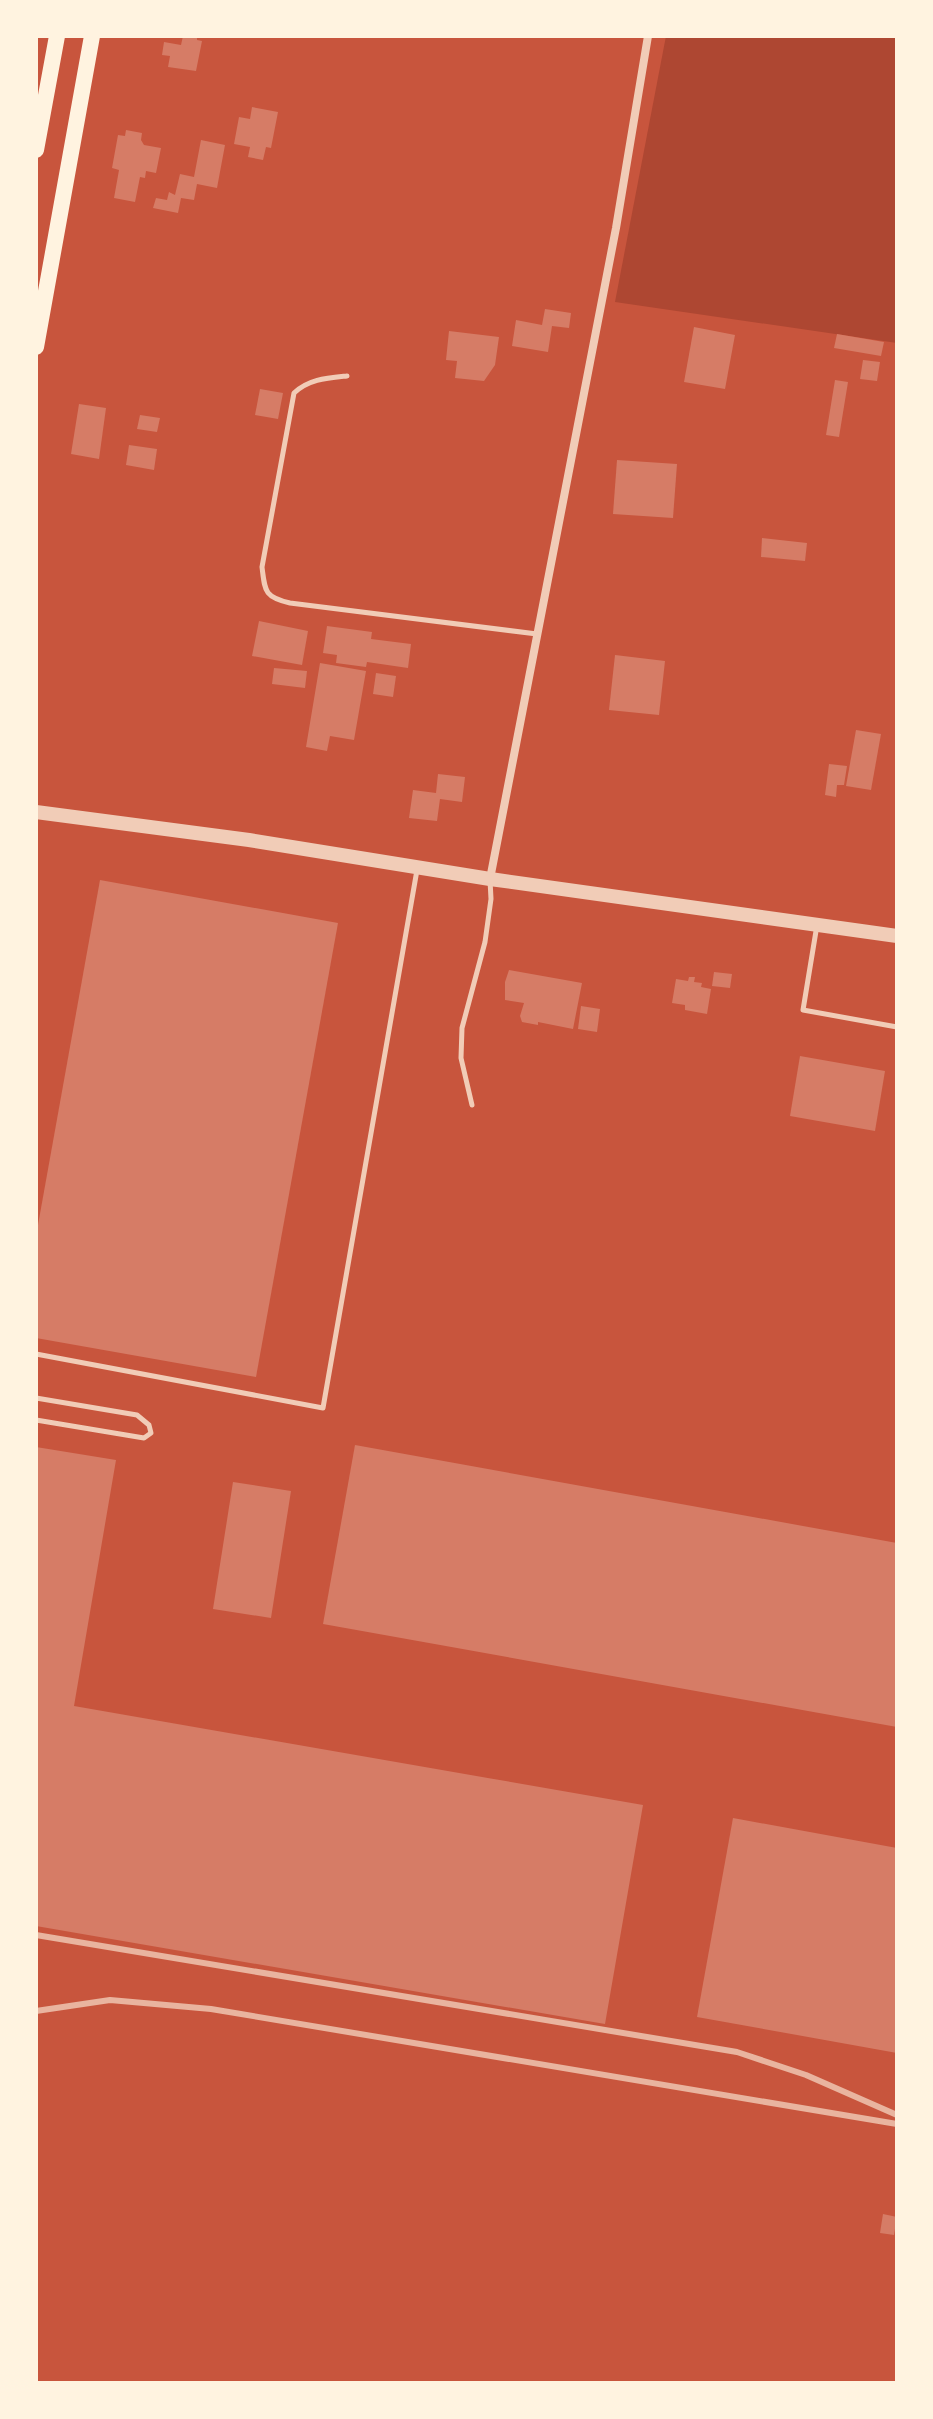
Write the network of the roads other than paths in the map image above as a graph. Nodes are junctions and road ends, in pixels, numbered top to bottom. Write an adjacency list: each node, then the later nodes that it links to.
1 (57, 36): 4 (main road)
2 (92, 36): 5 (main road)
3 (648, 36): 7 (street)
4 (36, 150)
5 (36, 347)
6 (347, 376): 7 (lane)
7 (537, 634): 10 (street)
8 (36, 812): 9 (street)
9 (417, 867): 10 (street); 15 (lane)
10 (490, 879): 11 (street); 14 (lane)
11 (817, 924): 12 (street); 13 (lane)
12 (897, 936)
13 (897, 1027)
14 (472, 1105)
15 (36, 1354)
16 (36, 1398): 17 (lane)
17 (36, 1420)

